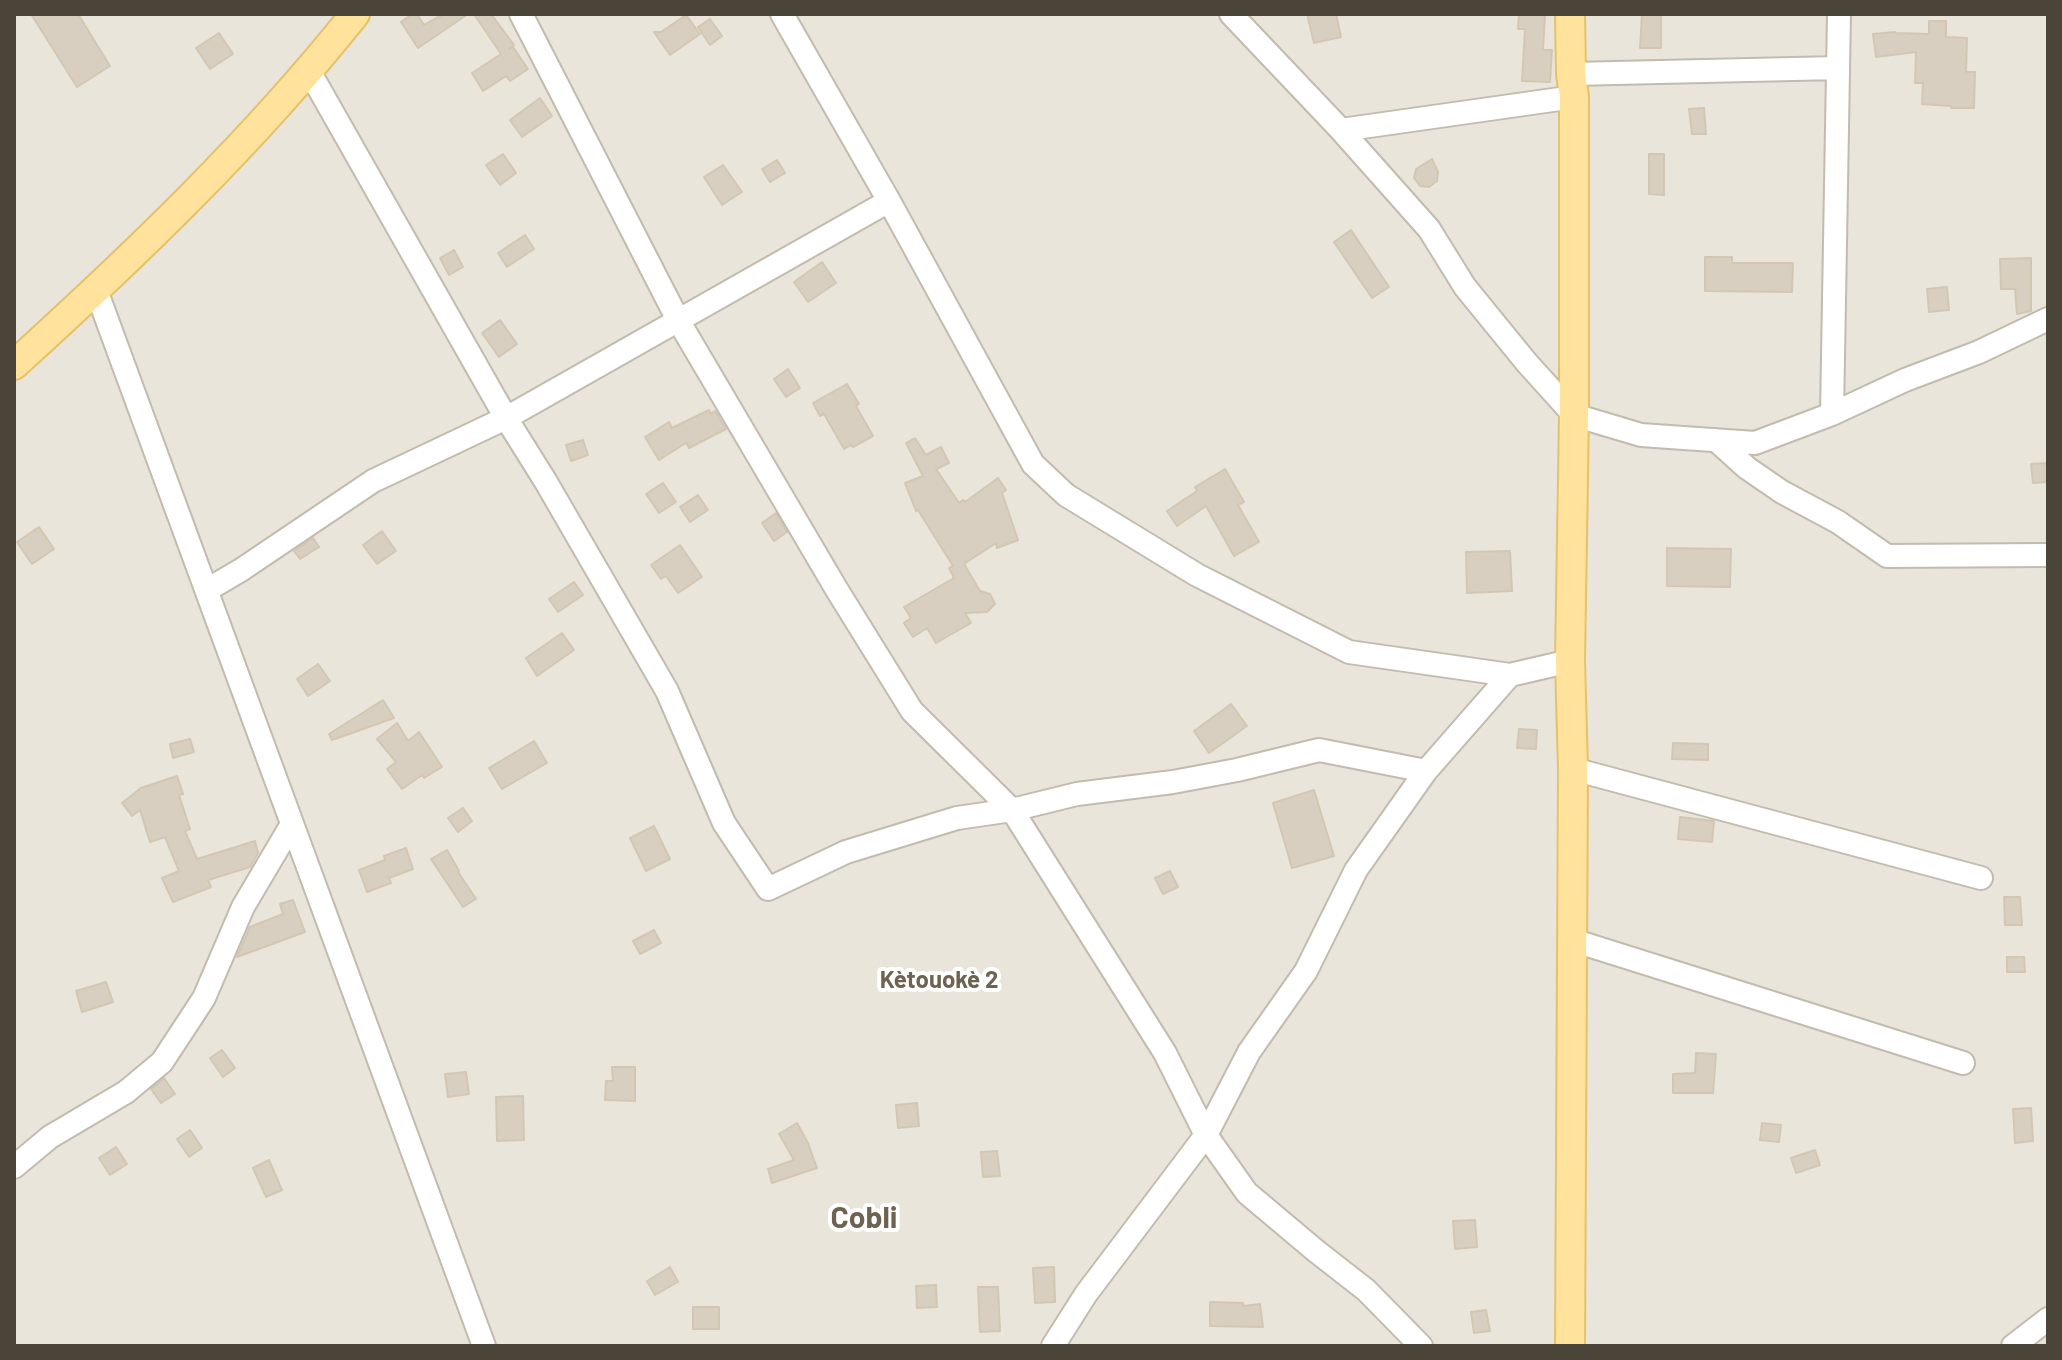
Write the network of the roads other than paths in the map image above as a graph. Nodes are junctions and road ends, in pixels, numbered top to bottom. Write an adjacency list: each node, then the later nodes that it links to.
1 (355, 14): 8 (main road)
2 (521, 14): 14 (street)
3 (782, 14): 11 (street)
4 (1231, 14): 10 (street)
5 (1570, 14): 9 (main road)
6 (1839, 14): 7 (street)
7 (1838, 68): 9 (street); 16 (street)
8 (309, 71): 12 (main road); 18 (street)
9 (1572, 86): 10 (street); 17 (main road)
10 (1341, 130): 17 (street)
11 (889, 201): 14 (street); 23 (street)
12 (96, 290): 15 (main road); 21 (street)
13 (2048, 319): 16 (street)
14 (678, 320): 18 (street); 26 (street)
15 (14, 365)
16 (1832, 414): 19 (street)
17 (1574, 415): 19 (street); 22 (main road)
18 (506, 418): 21 (street); 26 (street)
19 (1716, 440): 20 (street)
20 (2048, 555)
21 (207, 590): 27 (street)
22 (1570, 661): 23 (street); 24 (main road)
23 (1510, 675): 25 (street)
24 (1573, 769): 28 (street); 29 (main road)
25 (1426, 771): 26 (street); 31 (street)
26 (1012, 810): 31 (street)
27 (292, 824): 32 (street); 34 (street)
28 (1981, 878)
29 (1572, 940): 30 (street); 37 (main road)
30 (1963, 1063)
31 (1206, 1135): 35 (street); 36 (street)
32 (14, 1167)
33 (2048, 1319): 38 (street)
34 (484, 1346)
35 (1053, 1346)
36 (1421, 1346)
37 (1570, 1346)
38 (2013, 1346)

